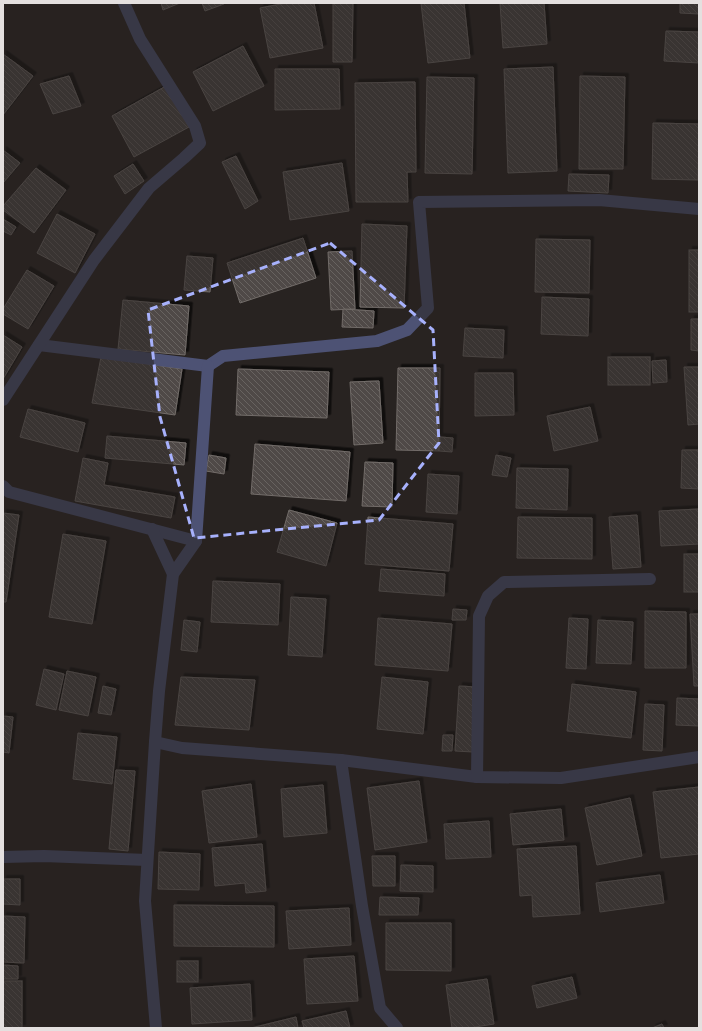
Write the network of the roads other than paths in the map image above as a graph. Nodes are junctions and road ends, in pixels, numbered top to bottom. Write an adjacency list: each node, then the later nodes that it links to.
1 (124, 3): 3 (street)
2 (699, 209): 4 (street)
3 (39, 345): 4 (street); 5 (street)
4 (208, 366): 8 (street)
5 (3, 400)
6 (3, 486): 7 (street)
7 (152, 530): 8 (street); 9 (street)
8 (196, 541): 9 (street)
9 (173, 574): 11 (street)
10 (650, 579): 14 (street)
11 (155, 742): 13 (street); 16 (street)
12 (699, 757): 14 (street)
13 (341, 760): 14 (street); 18 (street)
14 (477, 777)
15 (3, 857): 16 (street)
16 (147, 860): 17 (street)
17 (156, 1028)
18 (397, 1028)

